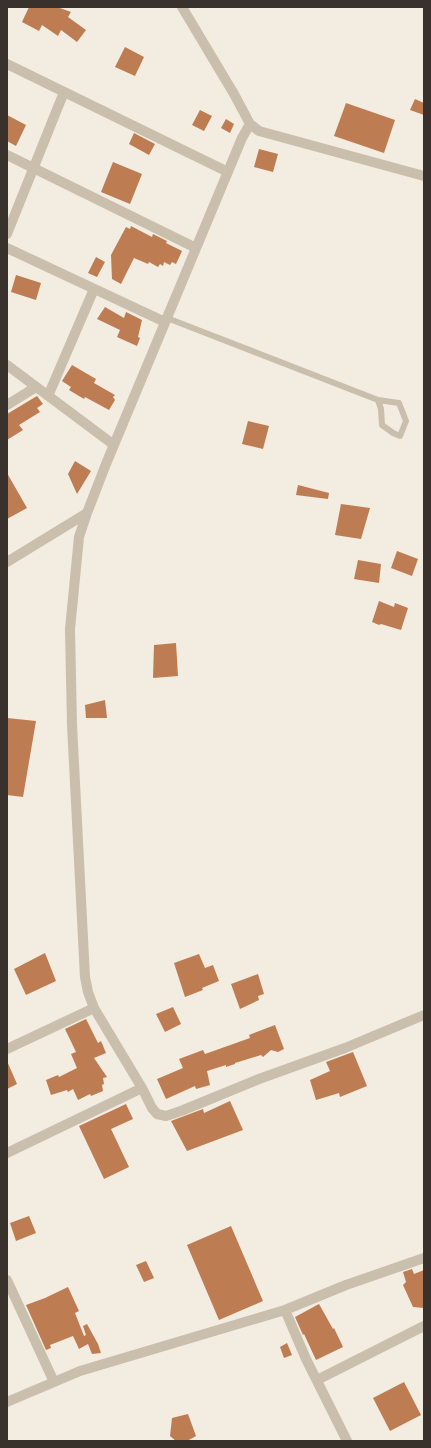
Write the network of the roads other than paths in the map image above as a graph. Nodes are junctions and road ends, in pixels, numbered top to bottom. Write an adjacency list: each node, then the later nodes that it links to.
1 (182, 7): 4 (street)
2 (7, 64): 3 (street)
3 (64, 92): 6 (street); 7 (street)
4 (250, 124): 7 (street); 8 (street)
5 (7, 155): 6 (street)
6 (34, 168): 9 (street); 10 (street)
7 (228, 172): 10 (street)
8 (424, 176)
9 (7, 234)
10 (196, 248): 13 (street)
11 (8, 251): 12 (street)
12 (94, 289): 13 (street); 16 (street)
13 (166, 320): 17 (lane); 19 (street)
14 (7, 365): 15 (street)
15 (36, 387): 16 (street); 18 (street)
16 (48, 396): 19 (street)
17 (378, 400): 17 (lane)
18 (7, 405)
19 (114, 445): 20 (street)
20 (87, 513): 21 (street); 22 (street)
21 (7, 562)
22 (94, 1008): 24 (street); 25 (street)
23 (424, 1015): 25 (street)
24 (7, 1049)
25 (142, 1088): 26 (street)
26 (7, 1153)
27 (424, 1258): 29 (street)
28 (7, 1280): 32 (street)
29 (285, 1310): 31 (street); 32 (street)
30 (424, 1326): 31 (street)
31 (317, 1380): 34 (street)
32 (54, 1382): 33 (street)
33 (7, 1402)
34 (347, 1441)

